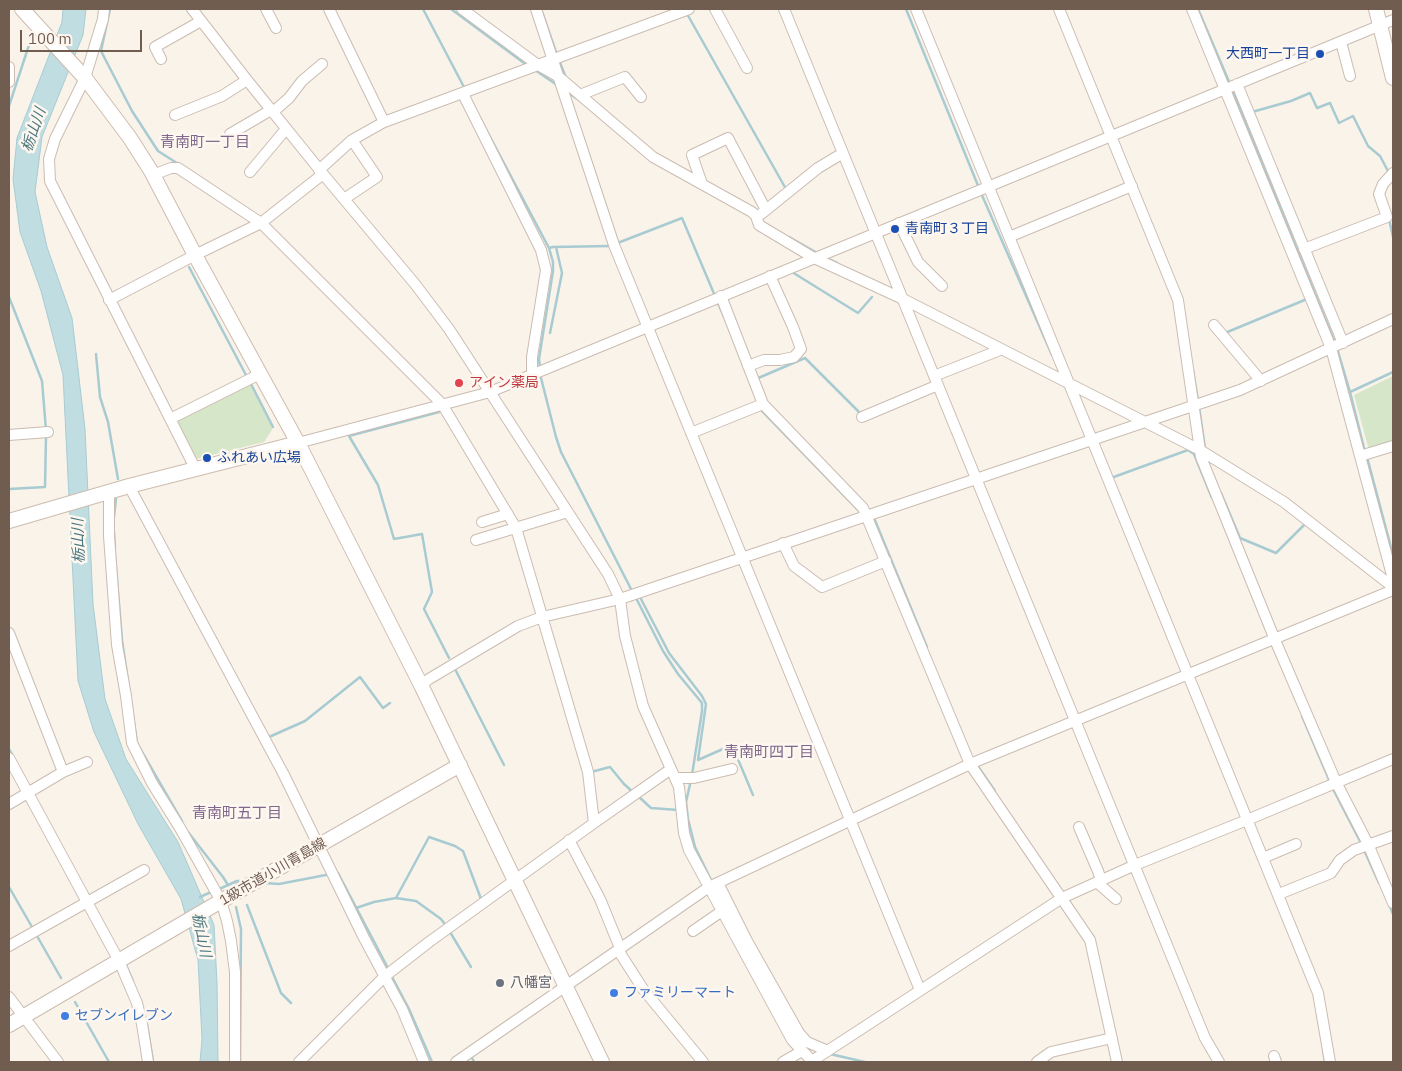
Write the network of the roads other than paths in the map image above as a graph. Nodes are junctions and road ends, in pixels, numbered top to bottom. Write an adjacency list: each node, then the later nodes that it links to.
1 (22, 9): 27 (street)
2 (104, 9): 27 (street)
3 (192, 9): 15 (street)
4 (266, 9): 17 (street)
5 (328, 9): 38 (street)
6 (462, 9): 22 (street)
7 (536, 9): 20 (street)
8 (715, 9): 24 (street)
9 (784, 9): 43 (street)
10 (916, 9): 49 (street)
11 (1058, 9): 41 (street)
12 (1192, 9): 32 (street)
13 (1376, 9): 16 (street)
14 (682, 10): 20 (street)
15 (201, 21): 19 (street); 29 (street)
16 (1387, 23): 18 (street); 28 (street)
17 (276, 28)
18 (1340, 42): 25 (street); 31 (street)
19 (160, 59)
20 (553, 60): 22 (street); 26 (street)
21 (322, 64): 36 (street)
22 (538, 65): 26 (street); 33 (street)
23 (9, 67): 30 (street)
24 (747, 68)
25 (1350, 76)
26 (558, 77): 34 (street); 68 (street)
27 (85, 78): 47 (street); 65 (street)
28 (1393, 78)
29 (247, 80): 36 (street); 37 (street)
30 (9, 82)
31 (1237, 84): 32 (street); 58 (street)
32 (1225, 89): 41 (street); 70 (street)
33 (462, 94): 38 (street); 73 (street)
34 (580, 95): 35 (street); 48 (street)
35 (641, 97)
36 (272, 111): 39 (street); 40 (street)
37 (175, 115)
38 (384, 122): 42 (street)
39 (286, 129): 44 (street); 45 (street)
40 (230, 134)
41 (1112, 136): 49 (street); 50 (street)
42 (352, 140): 45 (street); 51 (street)
43 (843, 153): 52 (street); 56 (street)
44 (250, 172)
45 (321, 172): 51 (street); 54 (street)
46 (1393, 173): 58 (street)
47 (153, 175): 54 (street); 59 (street)
48 (702, 184): 52 (street); 53 (street)
49 (988, 186): 55 (street); 57 (street)
50 (1132, 186): 57 (street); 81 (street)
51 (344, 200): 78 (street)
52 (766, 210): 53 (street)
53 (757, 218): 60 (street)
54 (261, 223): 59 (street); 79 (street)
55 (899, 223): 56 (street); 62 (street)
56 (876, 232): 60 (street); 64 (street)
57 (1009, 237): 77 (street)
58 (1304, 250): 69 (street)
59 (195, 255): 65 (street); 74 (street)
60 (814, 258): 61 (street); 64 (street)
61 (770, 276): 63 (street); 72 (street)
62 (942, 286)
63 (721, 296): 68 (street); 72 (street)
64 (903, 299): 71 (street); 76 (street)
65 (109, 300): 83 (street)
66 (1393, 319): 69 (street)
67 (1214, 325): 75 (street)
68 (648, 326): 73 (street); 86 (street)
69 (1343, 344): 70 (street)
70 (1331, 348): 75 (street); 92 (street)
71 (1000, 350): 76 (street); 77 (street)
72 (748, 366): 80 (street)
73 (532, 373): 78 (street)
74 (260, 374): 83 (street); 89 (street)
75 (1260, 380): 81 (street)
76 (936, 381): 82 (street); 94 (street)
77 (1069, 383): 84 (street); 88 (street)
78 (490, 392): 79 (street); 97 (street)
79 (442, 404): 89 (street); 98 (street)
80 (763, 404): 86 (street); 99 (street)
81 (1193, 405): 84 (street); 91 (street)
82 (862, 417)
83 (170, 419): 93 (street)
84 (1145, 422): 88 (street); 91 (street)
85 (48, 432): 87 (street)
86 (691, 433): 105 (street)
87 (9, 435)
88 (1092, 439): 94 (street); 113 (street)
89 (298, 443): 93 (street); 114 (street)
90 (1393, 446): 92 (street)
91 (1200, 450): 108 (street); 112 (street)
92 (1360, 456): 107 (street)
93 (196, 468): 95 (street)
94 (976, 478): 99 (street); 115 (street)
95 (129, 486): 96 (street); 134 (street)
96 (106, 493): 100 (street); 142 (street)
97 (568, 512): 102 (street); 109 (street)
98 (508, 514): 101 (street); 102 (street)
99 (867, 515): 104 (street); 106 (street)
100 (9, 521)
101 (482, 522)
102 (519, 526): 103 (street); 110 (street)
103 (476, 540)
104 (783, 543): 105 (street); 106 (street)
105 (742, 557): 109 (street); 126 (street)
106 (886, 561): 119 (street)
107 (1393, 579)
108 (1393, 588): 112 (street)
109 (620, 599): 110 (street); 123 (street)
110 (546, 616): 114 (street); 128 (street)
111 (9, 633): 122 (street)
112 (1275, 640): 113 (street); 124 (street)
113 (1188, 675): 115 (street); 127 (street)
114 (422, 685): 120 (street)
115 (1076, 722): 119 (street); 136 (street)
116 (9, 758): 125 (street)
117 (1393, 759): 124 (street)
118 (87, 762): 122 (street)
119 (970, 764): 126 (street); 143 (street)
120 (460, 766): 134 (street, 1級市道小川青島線); 138 (street)
121 (732, 769): 123 (street)
122 (63, 772): 125 (street)
123 (673, 773): 128 (street); 140 (street)
124 (1336, 782): 127 (street); 133 (street)
125 (24, 795): 145 (street)
126 (850, 820): 140 (street); 154 (street)
127 (1247, 820): 135 (street); 136 (street)
128 (594, 823): 131 (street)
129 (1079, 827): 139 (street)
130 (1393, 836): 133 (street)
131 (569, 840): 138 (street); 150 (street)
132 (1296, 844): 135 (street)
133 (1368, 844): 141 (street); 146 (street)
134 (318, 846): 142 (street, 1級市道小川青島線); 152 (street)
135 (1263, 858): 141 (street)
136 (1135, 865): 139 (street); 173 (street)
137 (144, 870): 145 (street)
138 (514, 880): 152 (street); 153 (street)
139 (1101, 880): 143 (street); 144 (street)
140 (713, 885): 147 (street); 150 (street); 160 (street)
141 (1279, 894): 174 (street)
142 (217, 896): 151 (street, 1級市道小川青島線); 163 (street)
143 (1062, 898): 154 (street); 158 (street)
144 (1116, 899)
145 (90, 900): 149 (street); 151 (street)
146 (1393, 903)
147 (722, 911): 148 (street); 159 (street)
148 (693, 931)
149 (9, 946)
150 (619, 949): 153 (street); 168 (street)
151 (125, 958): 156 (street, 1級市道小川青島線); 162 (street)
152 (384, 976): 164 (street); 165 (street)
153 (565, 986): 166 (street); 167 (street)
154 (920, 990): 160 (street)
155 (9, 998): 156 (street)
156 (23, 1017): 157 (street, 1級市道小川青島線); 161 (street)
157 (9, 1025)
158 (1112, 1038): 171 (street); 172 (street)
159 (802, 1051): 169 (street); 170 (street)
160 (828, 1051): 170 (street)
161 (58, 1062)
162 (148, 1062)
163 (235, 1062)
164 (299, 1062)
165 (424, 1062)
166 (456, 1062)
167 (602, 1062)
168 (703, 1062)
169 (783, 1062)
170 (813, 1062)
171 (1036, 1062)
172 (1117, 1062)
173 (1219, 1062)
174 (1330, 1062)

